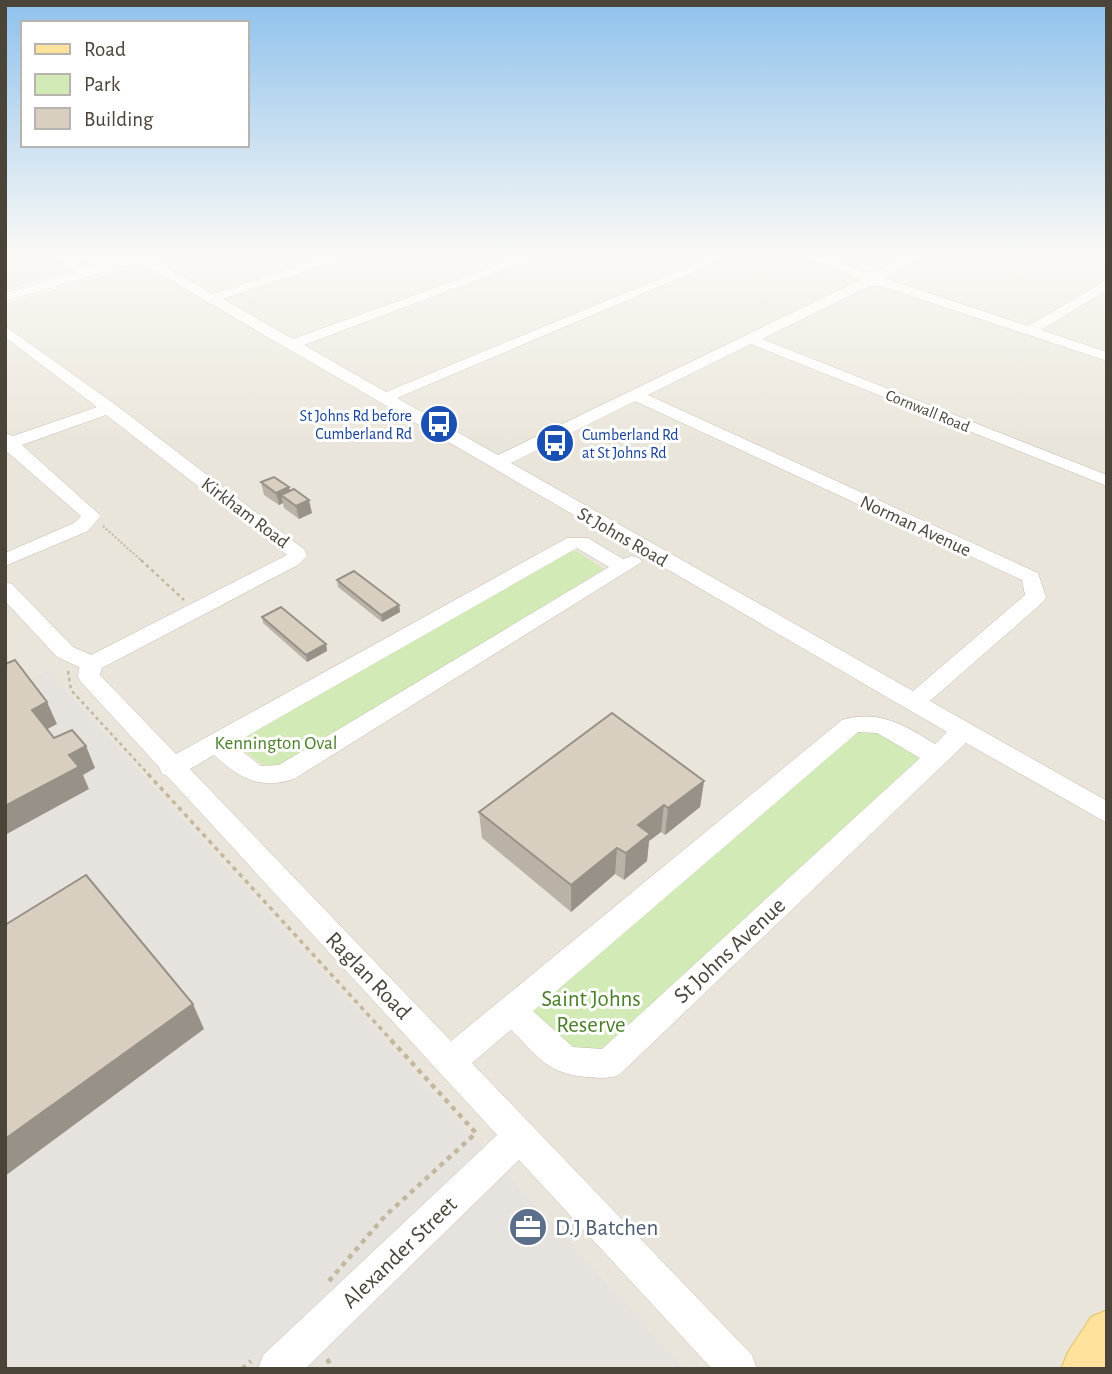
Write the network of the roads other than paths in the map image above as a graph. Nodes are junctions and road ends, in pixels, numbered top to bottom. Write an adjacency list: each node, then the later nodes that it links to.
1 (244, 318): 10 (street, St Johns Road)
2 (364, 318): 10 (street)
3 (576, 318): 13 (street)
4 (793, 318): 9 (street)
5 (991, 318): 8 (street)
6 (1051, 318): 8 (street)
7 (5, 330): 14 (street, Kirkham Road)
8 (1030, 331): 11 (street)
9 (750, 339): 12 (street); 17 (street, Cornwall Road)
10 (290, 345): 13 (street, St Johns Road)
11 (1107, 357)
12 (637, 396): 16 (street); 23 (street, Norman Avenue)
13 (384, 398): 16 (street, St Johns Road)
14 (110, 408): 15 (street); 22 (street, Kirkham Road)
15 (7, 442): 19 (street)
16 (496, 463): 18 (street, St Johns Road)
17 (1107, 481)
18 (650, 551): 20 (street); 23 (street, St Johns Road)
19 (5, 560)
20 (622, 567): 25 (street); 25 (street)
21 (5, 588): 22 (street)
22 (78, 666): 27 (street, Raglan Road)
23 (913, 703): 24 (street, St Johns Road)
24 (964, 731): 26 (street, St Johns Avenue); 28 (street, St Johns Road)
25 (216, 743): 27 (street)
26 (936, 756): 29 (street); 29 (street, St Johns Avenue)
27 (171, 768): 30 (street, Raglan Road)
28 (1107, 813)
29 (512, 1010): 30 (street)
30 (451, 1061): 31 (street, Raglan Road)
31 (520, 1136): 33 (street, Alexander Street); 34 (street, Raglan Road)
32 (1107, 1332): 35 (main road)
33 (269, 1361)
34 (738, 1369)
35 (1085, 1369)

